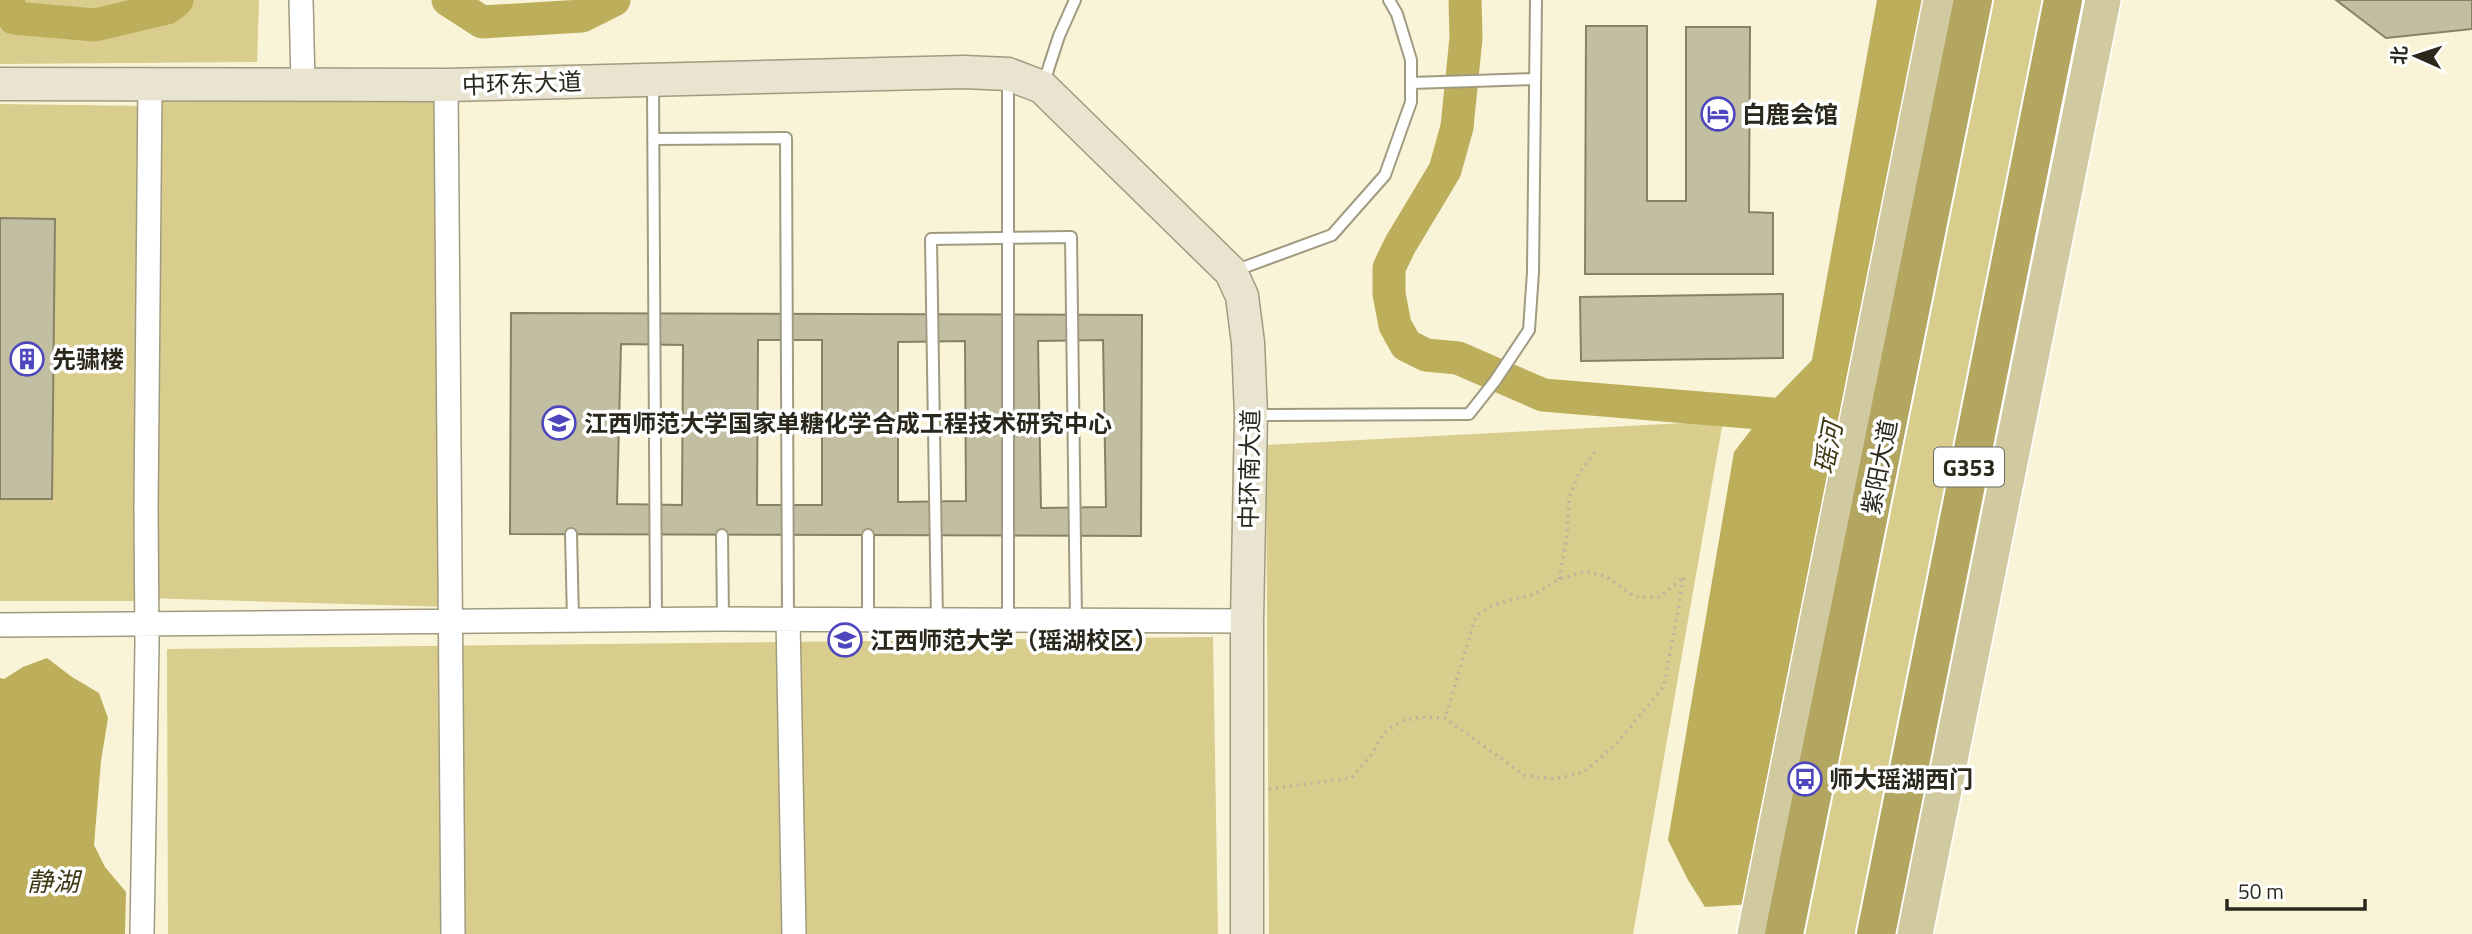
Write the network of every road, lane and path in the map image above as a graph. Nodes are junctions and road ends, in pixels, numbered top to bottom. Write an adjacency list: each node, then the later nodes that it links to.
1 (301, 0): 15 (street)
2 (1075, 0): 17 (lane)
3 (1389, 0): 12 (lane)
4 (1536, 0): 10 (lane)
5 (1941, 0): 45 (main road)
6 (1973, 0): 46 (highway, 紫阳大道)
7 (2063, 0): 47 (highway, G353)
8 (2103, 0): 48 (main road)
9 (1008, 74): 11 (street, 中环东大道); 17 (street, 中环东大道); 19 (lane)
10 (1535, 79): 12 (lane); 21 (lane)
11 (653, 80): 16 (street, 中环东大道); 18 (lane)
12 (1411, 83): 20 (lane)
13 (0, 84): 14 (street, 中环东大道)
14 (150, 84): 15 (street, 中环东大道); 37 (street)
15 (303, 84): 16 (street, 中环东大道)
16 (446, 85): 29 (street)
17 (1042, 87): 20 (street, 中环南大道)
18 (653, 139): 28 (lane); 31 (lane)
19 (1008, 238): 33 (lane); 34 (lane); 35 (lane)
20 (1231, 272): 21 (street, 中环南大道)
21 (1251, 415): 36 (street, 中环南大道)
22 (1595, 452): 26 (path)
23 (571, 534): 30 (lane)
24 (722, 535): 27 (lane)
25 (868, 535): 32 (lane)
26 (1559, 579): 39 (path); 39 (path)
27 (723, 619): 28 (street); 31 (street)
28 (788, 619): 32 (street); 43 (street)
29 (449, 620): 30 (street); 37 (street); 42 (street)
30 (573, 620): 31 (street)
31 (656, 620)
32 (868, 620): 33 (street)
33 (937, 620): 34 (street)
34 (1008, 620): 35 (street)
35 (1076, 620): 36 (street)
36 (1247, 621): 40 (street, 中环南大道)
37 (147, 623): 38 (street); 41 (street)
38 (0, 625)
39 (1445, 718): 40 (path)
40 (1247, 792): 44 (street, 中环南大道)
41 (142, 934)
42 (453, 934)
43 (794, 934)
44 (1247, 934)
45 (1755, 934)
46 (1784, 934)
47 (1876, 934)
48 (1915, 934)

